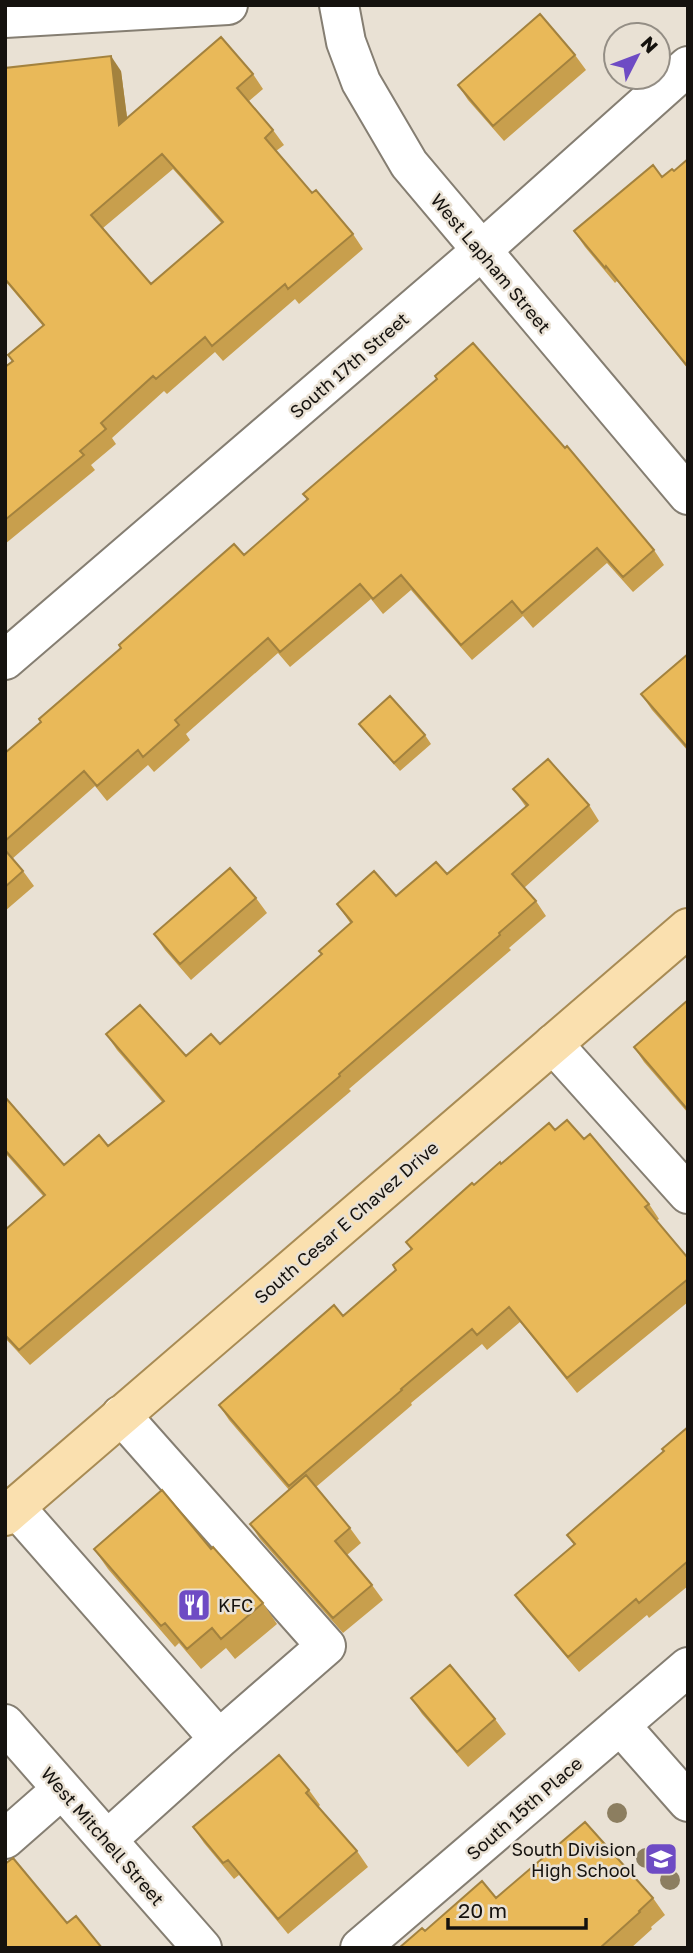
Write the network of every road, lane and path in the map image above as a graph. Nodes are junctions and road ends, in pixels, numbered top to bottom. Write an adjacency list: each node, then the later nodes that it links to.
1 (228, 5): 3 (street)
2 (339, 5): 5 (street, West Lapham Street)
3 (5, 18)
4 (688, 66): 5 (street, South 17th Street)
5 (482, 250): 6 (street, West Lapham Street); 7 (street, South 17th Street)
6 (688, 495)
7 (5, 660)
8 (688, 928): 9 (main road, South Cesar E Chavez Drive)
9 (553, 1044): 10 (street); 11 (main road, South Cesar E Chavez Drive)
10 (688, 1194)
11 (121, 1415): 12 (main road, South Cesar E Chavez Drive); 16 (street)
12 (8, 1512): 16 (street)
13 (688, 1667): 15 (street, South 15th Place)
14 (5, 1724): 17 (street, West Mitchell Street)
15 (620, 1725): 18 (street); 22 (street, South 15th Place)
16 (219, 1739): 20 (street)
17 (62, 1789): 19 (street); 20 (street, West Mitchell Street)
18 (688, 1802)
19 (5, 1839)
20 (107, 1840): 21 (street, West Mitchell Street)
21 (202, 1948)
22 (360, 1948)

